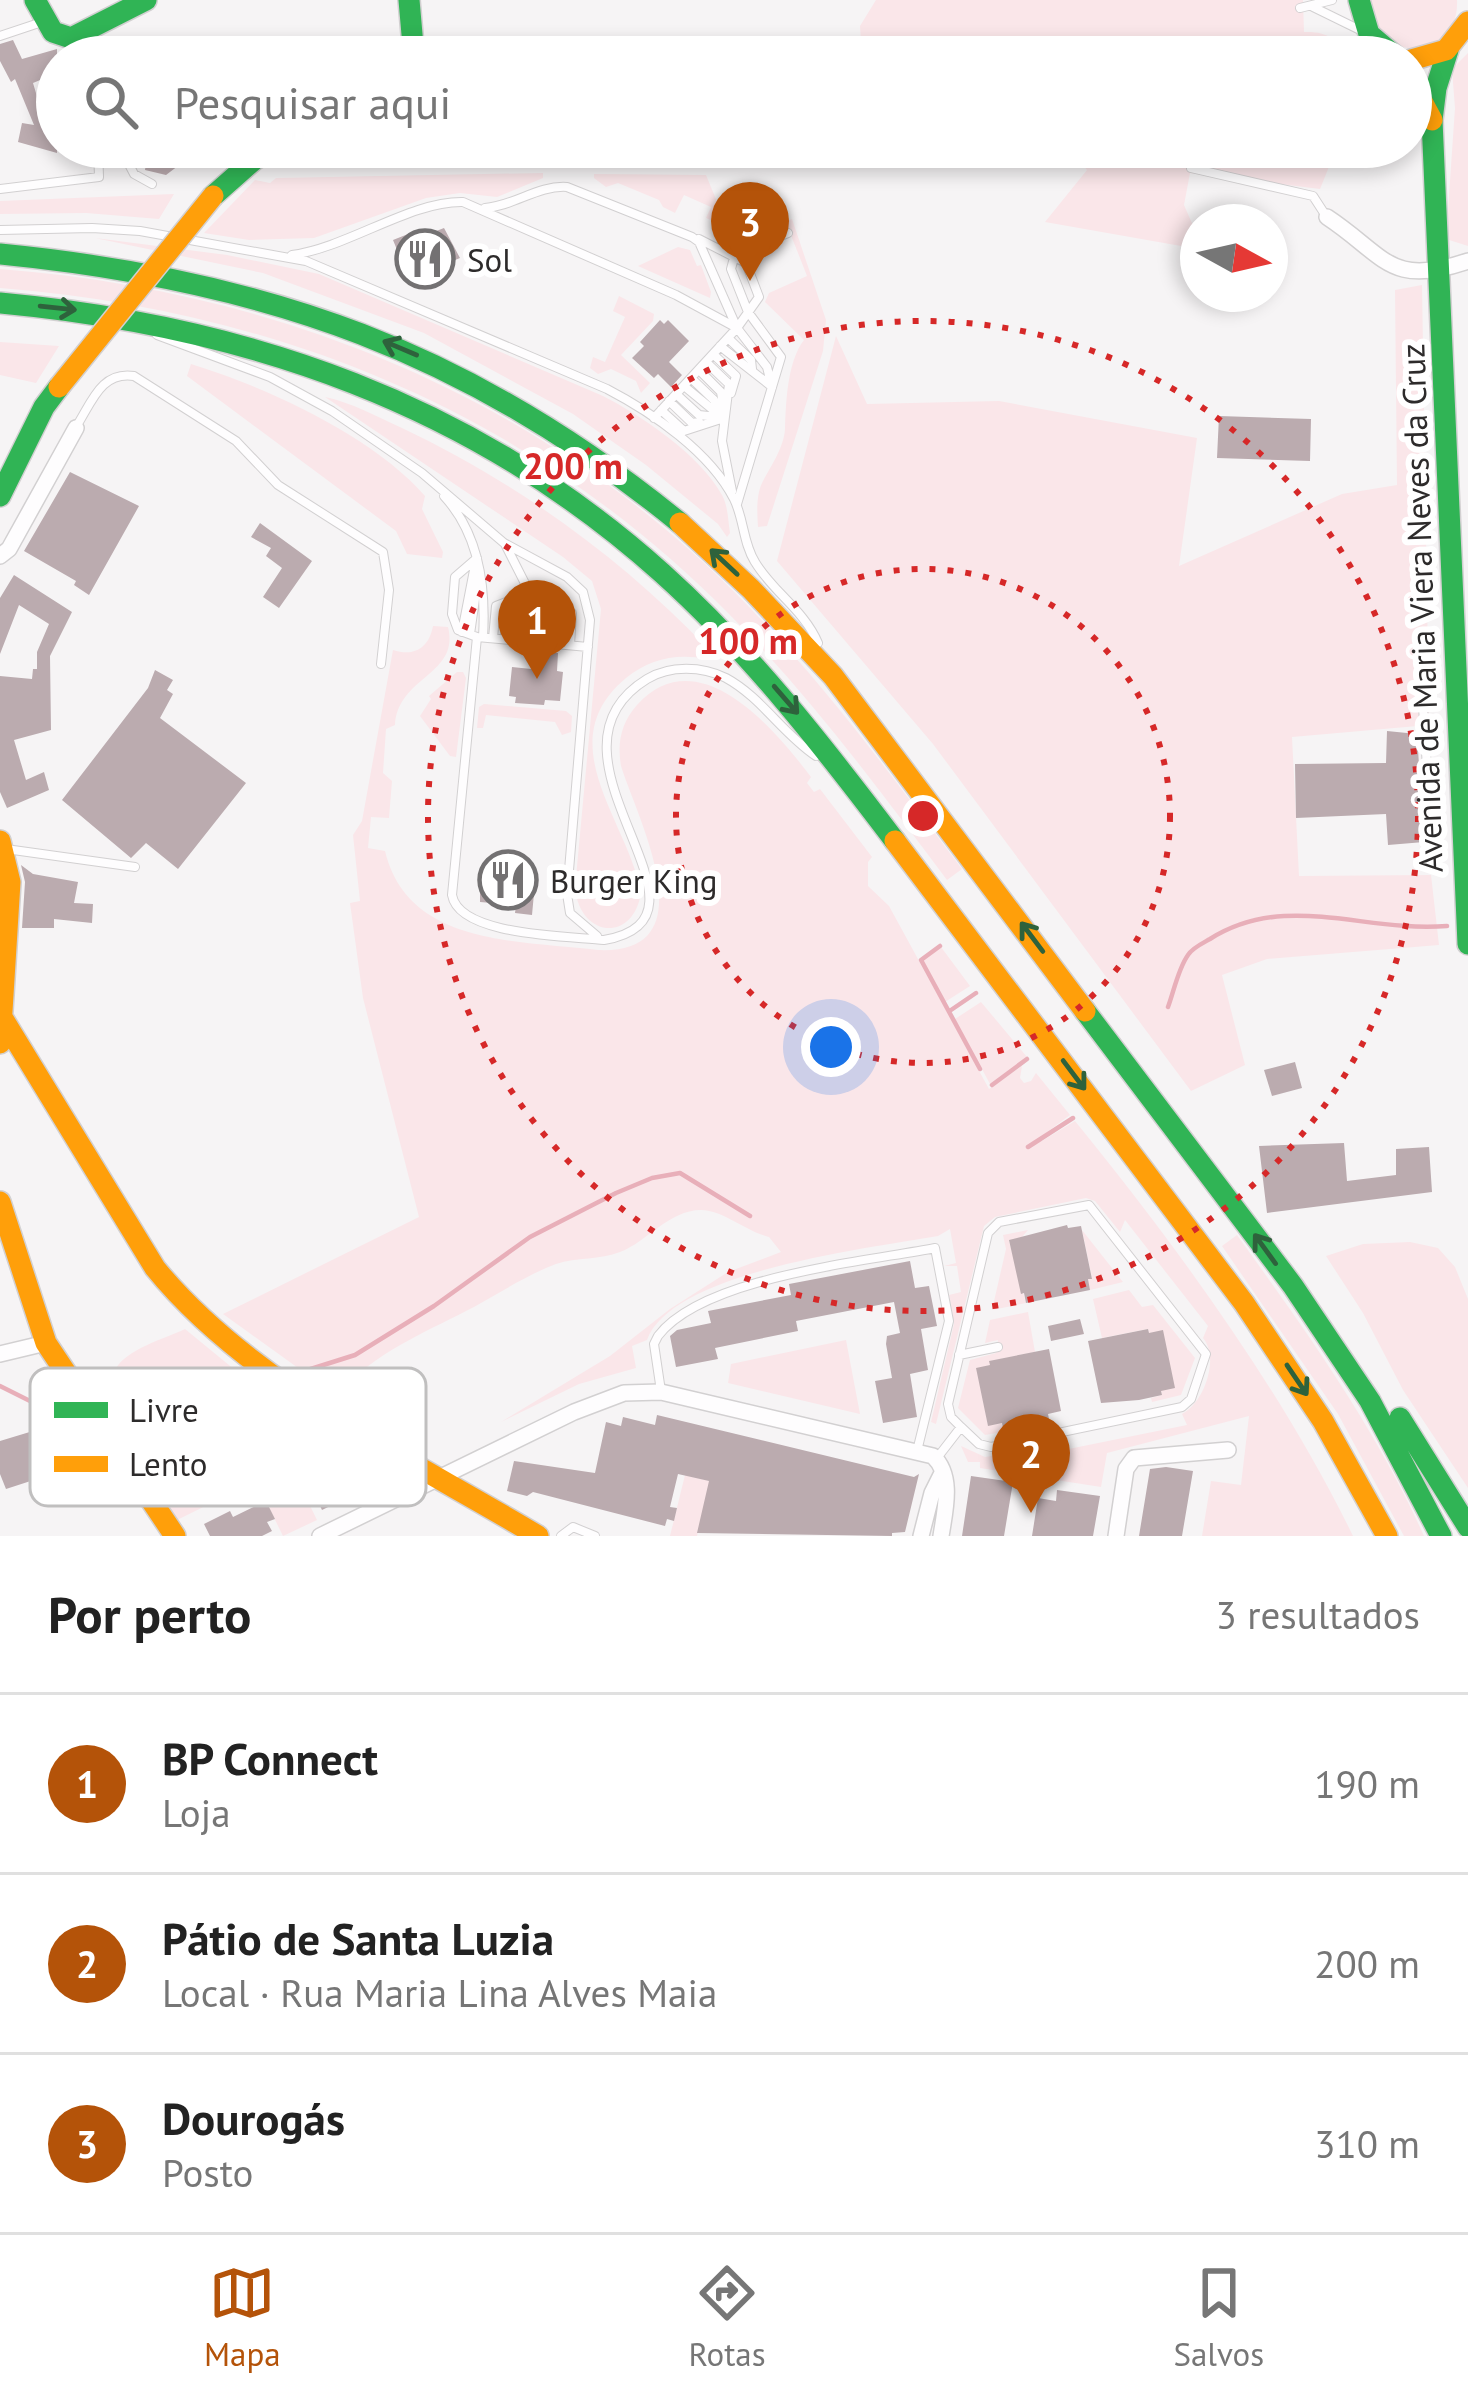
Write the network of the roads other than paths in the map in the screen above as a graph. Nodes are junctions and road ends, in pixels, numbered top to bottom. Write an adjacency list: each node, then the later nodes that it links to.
1 (146, 0): 12 (main road)
2 (409, 0): 13 (main road)
3 (1332, 0): 5 (lane)
4 (1359, 0): 8 (main road)
5 (1312, 7): 6 (lane); 8 (lane)
6 (1300, 8)
7 (41, 10): 10 (lane); 11 (main road)
8 (1367, 34): 14 (main road)
9 (1461, 35): 15 (main road); 16 (main road)
10 (0, 36)
11 (60, 36)
12 (92, 36)
13 (412, 36)
14 (1369, 36)
15 (1432, 57)
16 (1432, 120): 32 (main road, Avenida de Maria Viera Neves da Cruz)
17 (99, 168): 22 (lane)
18 (131, 168): 21 (lane)
19 (249, 168): 44 (main road, bridge)
20 (1191, 168): 24 (lane)
21 (152, 184)
22 (0, 189)
23 (484, 208): 27 (lane); 30 (lane); 36 (lane)
24 (1327, 217): 32 (street)
25 (0, 230): 30 (lane)
26 (788, 233): 29 (lane)
27 (692, 236): 29 (lane); 36 (lane)
28 (0, 254): 55 (main road, one-way to 28)
29 (735, 254): 34 (lane); 34 (lane)
30 (284, 256): 40 (lane)
31 (1468, 260): 32 (street)
32 (1439, 269): 63 (main road, Avenida de Maria Viera Neves da Cruz)
33 (0, 303): 35 (main road, one-way to 35)
34 (748, 312): 36 (lane); 38 (lane)
35 (117, 316): 43 (lane); 57 (main road, one-way to 57)
36 (737, 328): 37 (lane); 38 (lane)
37 (706, 362): 38 (lane); 39 (lane); 41 (lane); 41 (lane); 41 (lane)
38 (772, 387): 45 (lane)
39 (673, 398): 40 (lane); 41 (lane)
40 (658, 414): 41 (lane); 45 (lane)
41 (724, 418): 45 (lane)
42 (76, 428): 47 (street); 54 (lane)
43 (422, 473): 46 (lane); 48 (lane)
44 (0, 496)
45 (737, 504): 55 (lane)
46 (504, 543): 49 (lane); 53 (lane)
47 (0, 556)
48 (477, 558): 50 (lane); 50 (lane); 50 (lane)
49 (530, 592): 50 (lane); 51 (lane); 51 (lane); 51 (lane); 52 (lane)
50 (477, 636): 51 (lane); 61 (lane)
51 (531, 642): 52 (lane)
52 (570, 645): 53 (lane)
53 (588, 646): 61 (lane)
54 (381, 664)
55 (833, 676): 68 (main road, one-way to 55)
56 (1423, 707): 58 (lane)
57 (851, 781): 61 (lane); 93 (main road, one-way to 93)
58 (1432, 843)
59 (2, 845): 60 (lane); 62 (main road)
60 (135, 867)
61 (604, 940)
62 (2, 942): 64 (main road)
63 (1468, 944)
64 (1, 1015): 65 (main road); 73 (main road)
65 (0, 1043)
66 (0, 1202): 67 (main road)
67 (46, 1343): 70 (street); 72 (main road)
68 (1333, 1344): 84 (main road); 94 (main road)
69 (998, 1347): 71 (lane)
70 (0, 1354)
71 (959, 1355): 75 (lane); 75 (lane)
72 (63, 1368)
73 (260, 1368)
74 (661, 1392): 77 (street); 77 (lane); 80 (street)
75 (961, 1427): 78 (lane)
76 (1228, 1450): 92 (street)
77 (916, 1451): 78 (street)
78 (940, 1464): 90 (street); 91 (street)
79 (426, 1471): 80 (main road)
80 (438, 1478): 81 (street); 87 (main road)
81 (426, 1484)
82 (155, 1506): 85 (main road)
83 (381, 1506): 86 (street)
84 (1468, 1527)
85 (175, 1536)
86 (320, 1536)
87 (538, 1536)
88 (561, 1536): 89 (lane)
89 (595, 1536)
90 (921, 1536)
91 (941, 1536)
92 (1116, 1536)
93 (1387, 1536)
94 (1441, 1536)

